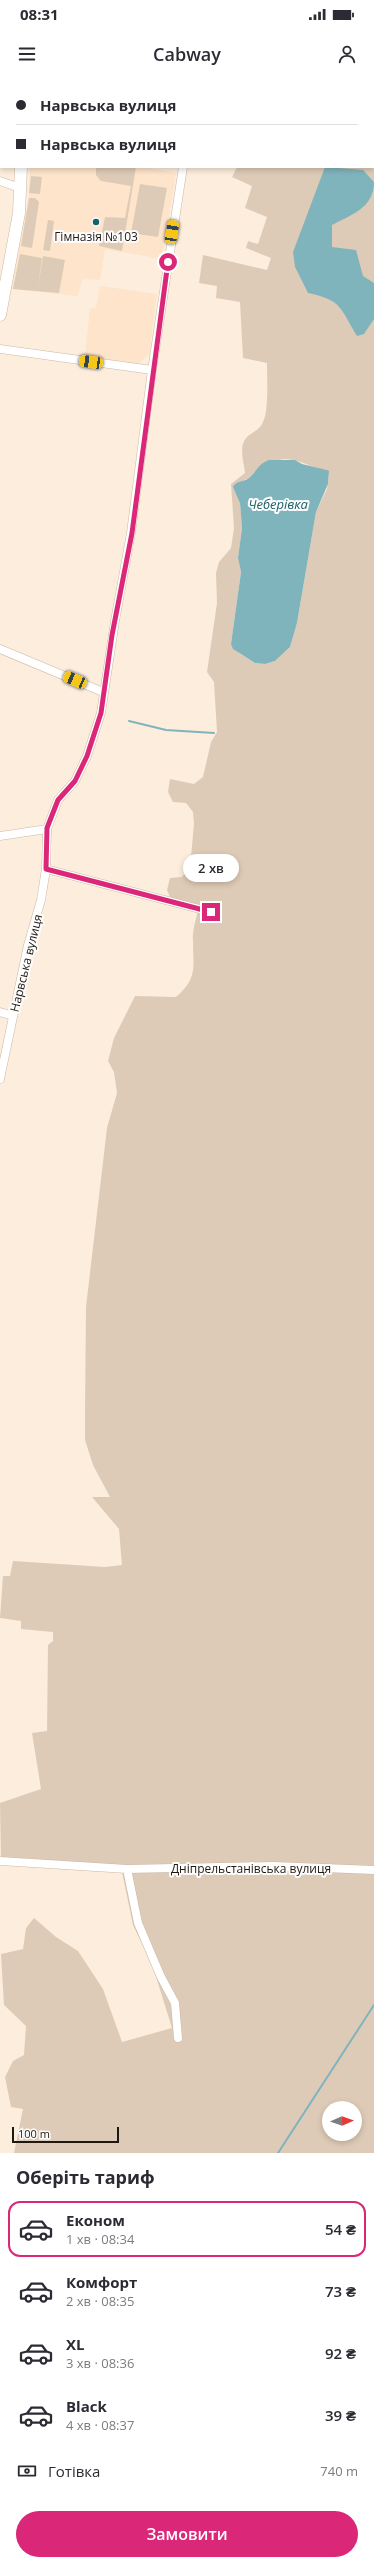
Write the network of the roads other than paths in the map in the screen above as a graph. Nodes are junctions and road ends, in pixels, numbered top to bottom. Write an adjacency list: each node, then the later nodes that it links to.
1 (21, 168): 4 (street)
2 (183, 168): 7 (street, Нарвська вулиця)
3 (0, 181): 4 (street)
4 (20, 188): 5 (street)
5 (0, 314)
6 (0, 349): 7 (street)
7 (152, 370): 9 (street, Нарвська вулиця)
8 (0, 649): 9 (street)
9 (103, 692): 10 (street, Нарвська вулиця)
10 (47, 828): 11 (street); 12 (street, Нарвська вулиця)
11 (0, 836)
12 (46, 869): 13 (street); 15 (street, Нарвська вулиця)
13 (211, 912)
14 (0, 1012): 15 (street)
15 (13, 1016): 16 (street, Нарвська вулиця)
16 (0, 1079)
17 (0, 1861): 18 (street, Дніпрельстанівська вулиця)
18 (127, 1869): 19 (street, Дніпрельстанівська вулиця); 20 (street)
19 (374, 1870)
20 (178, 2038)

